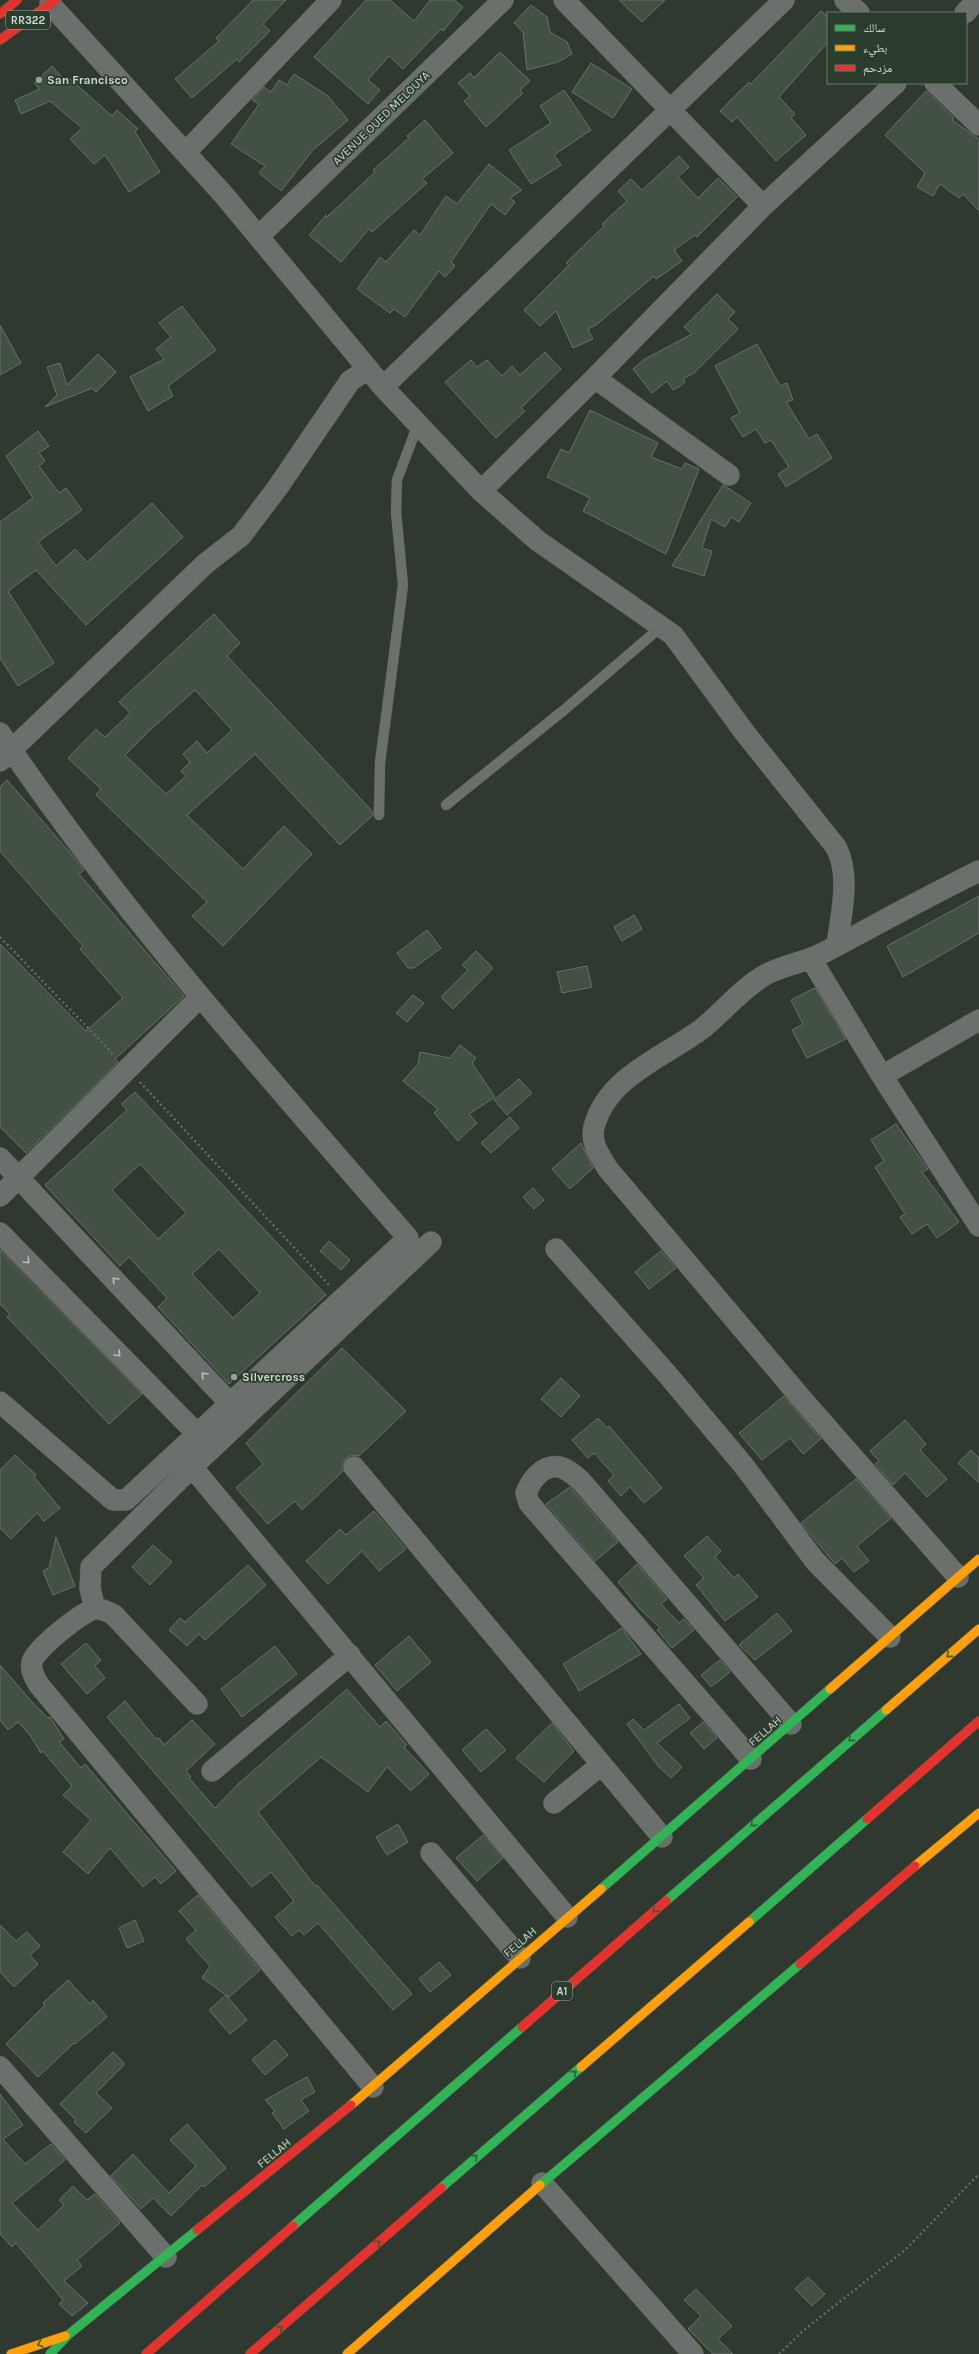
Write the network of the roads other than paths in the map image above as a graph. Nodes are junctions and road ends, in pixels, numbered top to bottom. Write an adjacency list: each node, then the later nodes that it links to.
1 (17, 0): 11 (main road, RR322)
2 (331, 0): 17 (street)
3 (503, 0): 19 (street, AVENUE OUED MELOUYA)
4 (564, 0): 15 (street)
5 (784, 0): 15 (street)
6 (845, 0): 9 (street)
7 (977, 0): 10 (street)
8 (52, 2): 12 (main road, RR322); 17 (street)
9 (858, 12)
10 (966, 12)
11 (0, 14)
12 (0, 40)
13 (895, 84): 18 (street)
14 (936, 84): 16 (street)
15 (668, 111): 18 (street); 22 (street)
16 (979, 125)
17 (186, 152): 19 (street)
18 (763, 206): 21 (street)
19 (259, 236): 20 (street)
20 (368, 369): 22 (street); 28 (street)
21 (595, 378): 24 (street); 25 (street)
22 (383, 387): 23 (street)
23 (418, 424): 25 (street); 30 (lane)
24 (729, 475)
25 (481, 491): 26 (street)
26 (662, 626): 29 (lane); 32 (street)
27 (0, 733): 28 (street)
28 (6, 756): 34 (street)
29 (446, 805)
30 (379, 814)
31 (979, 871): 32 (street)
32 (836, 945): 33 (street)
33 (811, 959): 36 (street); 50 (street)
34 (200, 998): 38 (street); 45 (street)
35 (979, 1020): 36 (street)
36 (882, 1076): 40 (street)
37 (0, 1158): 38 (street)
38 (18, 1178): 39 (street); 45 (street, one-way to 38)
39 (0, 1196)
40 (976, 1214)
41 (0, 1233): 46 (street, one-way to 46)
42 (431, 1242): 45 (street)
43 (556, 1250): 53 (street)
44 (0, 1402): 46 (street)
45 (237, 1411): 46 (street)
46 (205, 1442): 47 (street)
47 (192, 1466): 51 (street); 54 (street)
48 (354, 1467): 59 (street)
49 (979, 1559): 50 (main road, FELLAH)
50 (958, 1577): 53 (main road, FELLAH)
51 (95, 1609): 55 (street); 68 (street)
52 (979, 1629): 74 (main road, A1, one-way to 74)
53 (890, 1637): 57 (main road, FELLAH)
54 (350, 1655): 60 (street); 65 (street)
55 (197, 1704)
56 (979, 1721): 75 (main road, one-way to 56)
57 (791, 1724): 58 (main road, FELLAH); 58 (street)
58 (751, 1759): 63 (main road, FELLAH)
59 (601, 1765): 61 (street); 63 (street)
60 (212, 1771)
61 (554, 1803)
62 (979, 1813): 69 (main road)
63 (662, 1837): 65 (main road, FELLAH)
64 (431, 1853): 66 (street)
65 (567, 1917): 66 (main road, FELLAH)
66 (520, 1958): 68 (main road, FELLAH)
67 (0, 2067): 70 (street)
68 (373, 2087): 70 (main road, FELLAH)
69 (542, 2183): 76 (main road); 77 (street)
70 (166, 2257): 71 (main road, FELLAH)
71 (68, 2335): 72 (main road, FELLAH, one-way to 72); 73 (main road, FELLAH)
72 (11, 2354)
73 (50, 2354)
74 (146, 2354)
75 (250, 2354)
76 (348, 2354)
77 (693, 2354)

